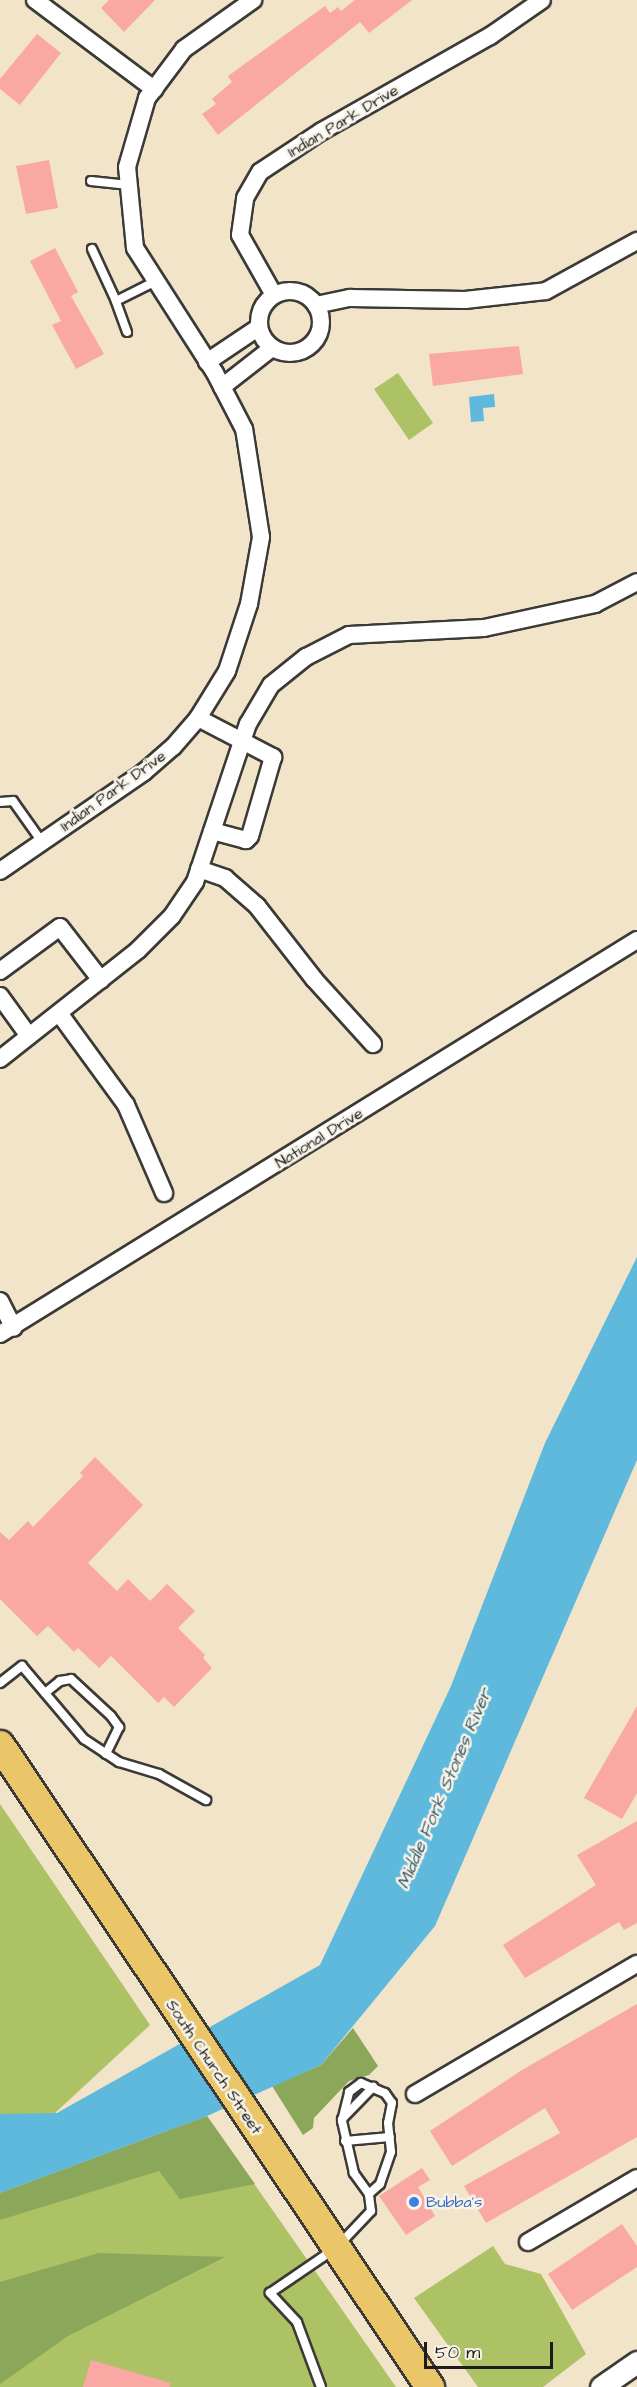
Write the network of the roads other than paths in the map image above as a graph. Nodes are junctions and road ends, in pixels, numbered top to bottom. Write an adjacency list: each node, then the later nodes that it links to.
1 (35, 0): 4 (street)
2 (253, 0): 4 (street, Indian Park Drive)
3 (543, 0): 10 (street, Indian Park Drive)
4 (154, 88): 6 (street, Indian Park Drive)
5 (91, 181): 6 (lane)
6 (129, 185): 9 (street, Indian Park Drive)
7 (637, 241): 12 (street)
8 (92, 249): 11 (lane)
9 (156, 281): 11 (lane); 16 (street, Indian Park Drive)
10 (274, 296): 12 (street); 13 (street)
11 (116, 301): 14 (lane)
12 (316, 305): 15 (street)
13 (259, 327): 15 (street); 16 (street)
14 (127, 332)
15 (272, 348): 17 (street)
16 (207, 362): 17 (street, Indian Park Drive)
17 (222, 387): 19 (street, Indian Park Drive)
18 (637, 582): 20 (street)
19 (198, 718): 20 (street); 23 (street, Indian Park Drive)
20 (242, 742): 22 (street); 22 (street)
21 (0, 802): 23 (lane)
22 (212, 831): 24 (street)
23 (42, 842): 25 (street, Indian Park Drive)
24 (199, 869): 28 (street); 32 (street)
25 (0, 872)
26 (637, 940): 36 (street, National Drive)
27 (0, 971): 28 (street)
28 (101, 980): 30 (street)
29 (0, 996): 31 (street)
30 (58, 1013): 31 (street); 34 (street)
31 (29, 1036): 33 (street)
32 (373, 1044)
33 (0, 1059)
34 (164, 1193)
35 (0, 1301): 36 (street)
36 (7, 1331)
37 (0, 1683): 38 (lane)
38 (45, 1693): 40 (lane); 40 (lane)
39 (0, 1745): 51 (highway, South Church Street)
40 (106, 1754): 41 (lane)
41 (207, 1800)
42 (637, 1964): 44 (street)
43 (374, 2087): 45 (lane); 45 (lane); 46 (lane)
44 (415, 2094)
45 (342, 2119): 47 (lane)
46 (390, 2137): 47 (lane); 49 (lane)
47 (345, 2141): 49 (lane)
48 (637, 2178): 50 (street)
49 (369, 2194): 51 (lane)
50 (528, 2242)
51 (336, 2248): 53 (lane); 54 (highway, South Church Street)
52 (637, 2362): 55 (street)
53 (321, 2387)
54 (430, 2387)
55 (601, 2387)

